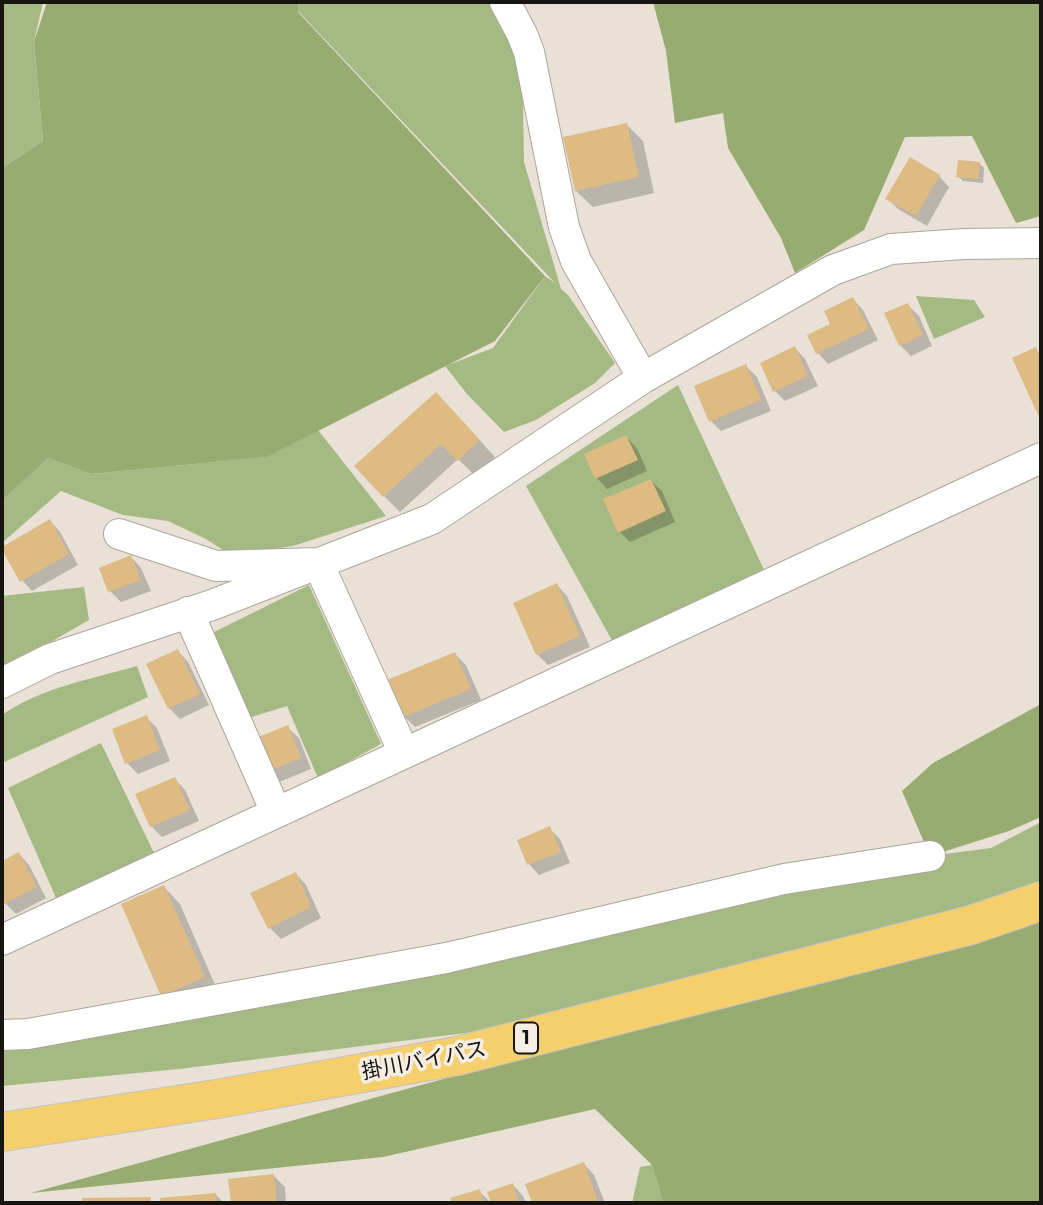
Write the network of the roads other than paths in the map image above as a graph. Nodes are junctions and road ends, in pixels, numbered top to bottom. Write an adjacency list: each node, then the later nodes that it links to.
1 (505, 2): 3 (street)
2 (1041, 243): 3 (street)
3 (643, 378): 6 (street)
4 (1041, 458): 9 (street)
5 (119, 534): 6 (street)
6 (318, 563): 7 (street); 9 (street)
7 (188, 612): 8 (street); 10 (street)
8 (2, 683)
9 (404, 753): 10 (street)
10 (276, 813): 13 (street)
11 (930, 856): 14 (street)
12 (1041, 901): 15 (highway, 掛川バイパス / 1)
13 (2, 940)
14 (2, 1035)
15 (457, 1056): 16 (highway, 掛川バイパス / 1); 17 (highway)
16 (223, 1098): 18 (highway, 掛川バイパス / 1); 19 (highway)
17 (2, 1108)
18 (2, 1132)
19 (2, 1152)

